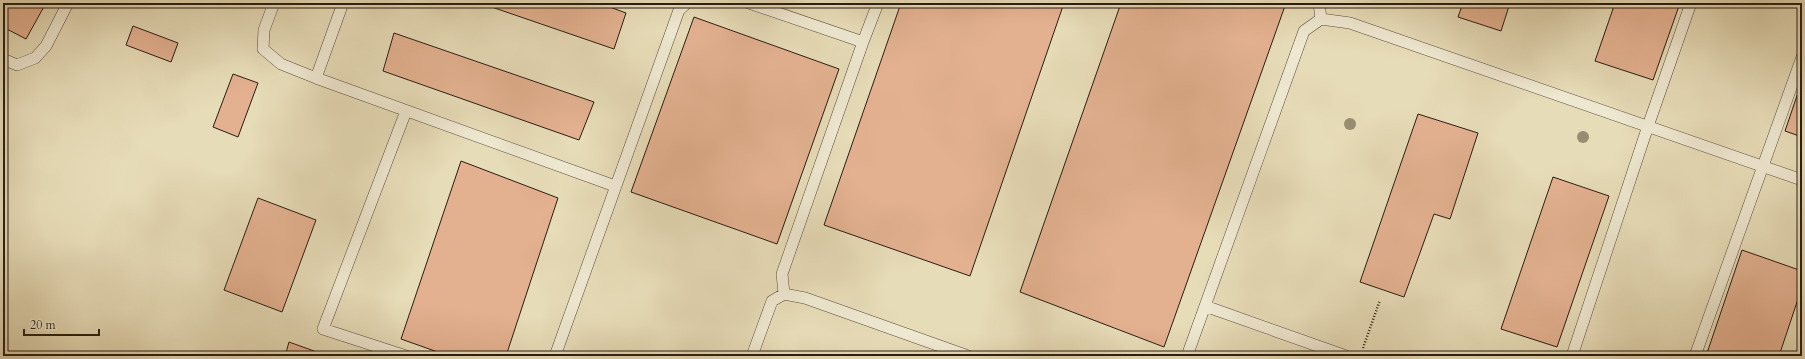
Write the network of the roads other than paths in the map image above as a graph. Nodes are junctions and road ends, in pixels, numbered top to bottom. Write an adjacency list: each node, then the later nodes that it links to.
1 (68, 3): 12 (lane)
2 (274, 3): 13 (lane)
3 (343, 3): 13 (lane)
4 (687, 3): 18 (lane)
5 (749, 3): 10 (lane)
6 (878, 3): 10 (lane)
7 (1319, 3): 9 (lane)
8 (1691, 3): 15 (lane)
9 (1321, 19): 15 (lane); 20 (lane)
10 (863, 42): 19 (lane)
11 (1802, 57): 16 (lane)
12 (3, 60)
13 (316, 78): 14 (lane)
14 (406, 111): 18 (lane); 21 (lane)
15 (1648, 126): 16 (lane); 27 (lane)
16 (1764, 166): 17 (lane); 28 (lane)
17 (1802, 180)
18 (615, 186): 22 (lane)
19 (784, 294): 23 (lane); 24 (lane)
20 (1205, 306): 25 (lane); 26 (lane)
21 (406, 356)
22 (555, 356)
23 (752, 356)
24 (968, 356)
25 (1187, 356)
26 (1346, 356)
27 (1572, 356)
28 (1695, 356)

